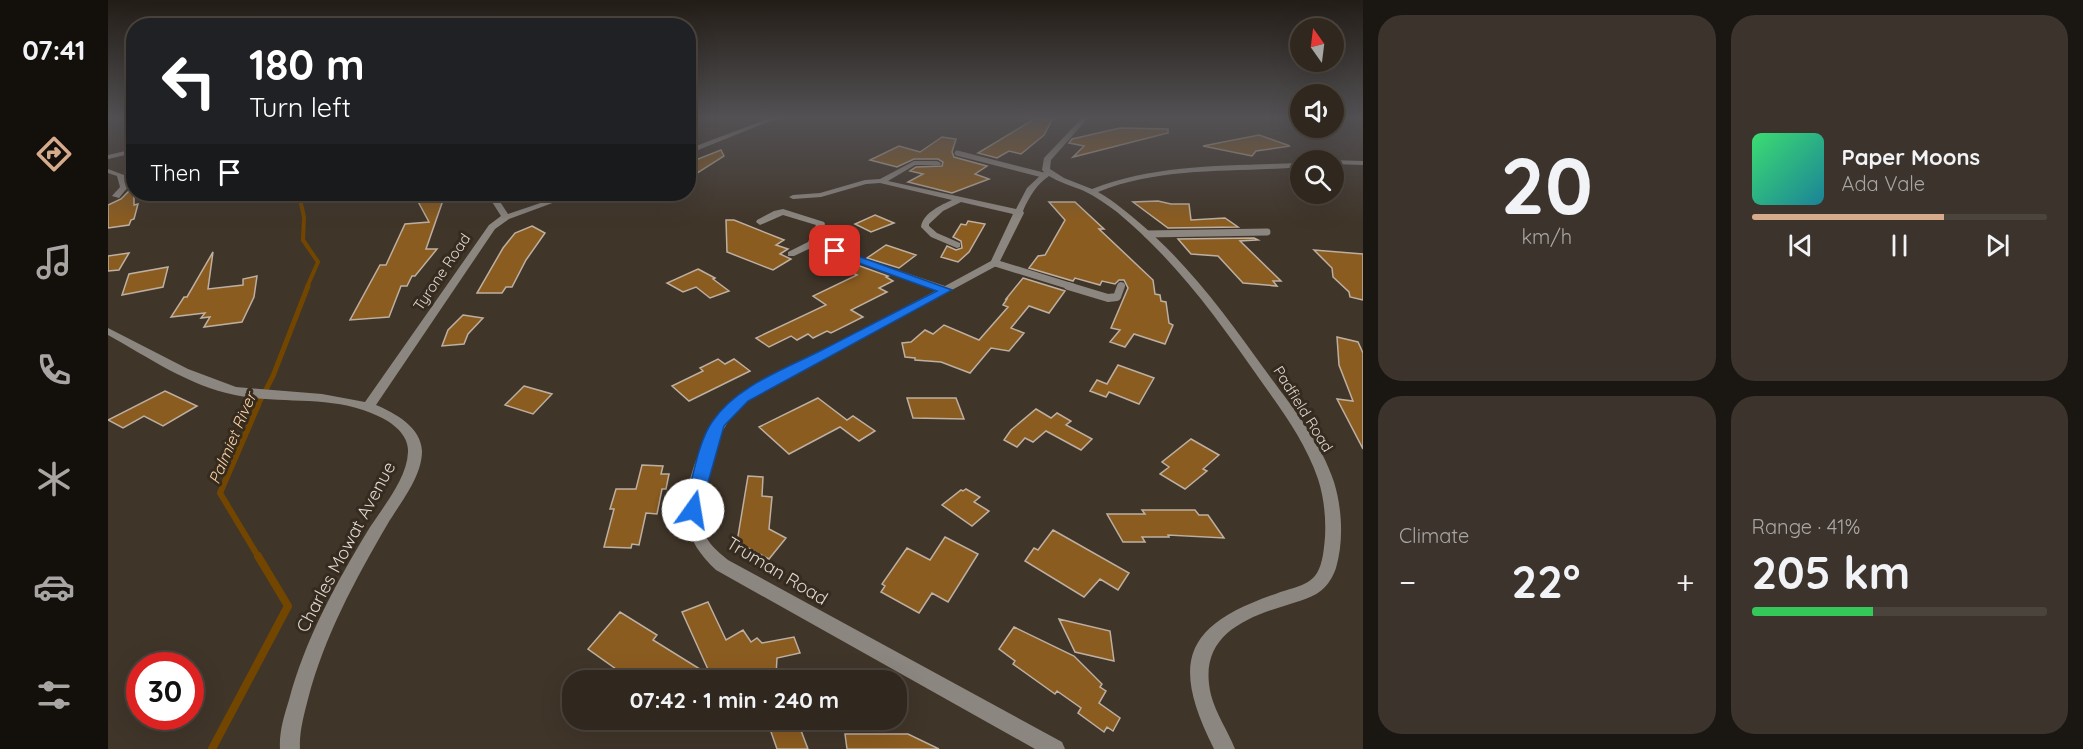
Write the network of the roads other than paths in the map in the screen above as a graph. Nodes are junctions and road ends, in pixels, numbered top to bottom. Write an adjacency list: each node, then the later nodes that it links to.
1 (126, 153): 4 (street)
2 (957, 153): 10 (lane)
3 (1053, 153): 10 (street)
4 (108, 157)
5 (1344, 162): 7 (street)
6 (937, 163): 11 (street)
7 (1363, 163)
8 (1290, 165): 14 (street)
9 (108, 171): 12 (street)
10 (1045, 174): 14 (street, Padfield Road); 20 (street)
11 (879, 181): 16 (street); 17 (street)
12 (126, 188)
13 (126, 190): 15 (street)
14 (1092, 192): 24 (street, Padfield Road)
15 (112, 197)
16 (793, 197)
17 (959, 200): 20 (street); 26 (street)
18 (496, 201): 21 (street)
19 (553, 201): 21 (street, Tyrone Road)
20 (1020, 213): 28 (street)
21 (506, 217): 32 (street, Tyrone Road)
22 (760, 222): 25 (street)
23 (1268, 232): 24 (lane)
24 (1147, 234): 35 (street, Padfield Road)
25 (812, 244): 27 (street); 30 (street)
26 (957, 246)
27 (791, 254)
28 (995, 263): 29 (lane); 30 (street, Truman Road)
29 (1121, 286)
30 (947, 290): 34 (street, Truman Road)
31 (108, 331): 32 (street, Charles Mowat Avenue)
32 (368, 407): 33 (street, Charles Mowat Avenue)
33 (290, 749)
34 (1055, 749)
35 (1225, 749)

